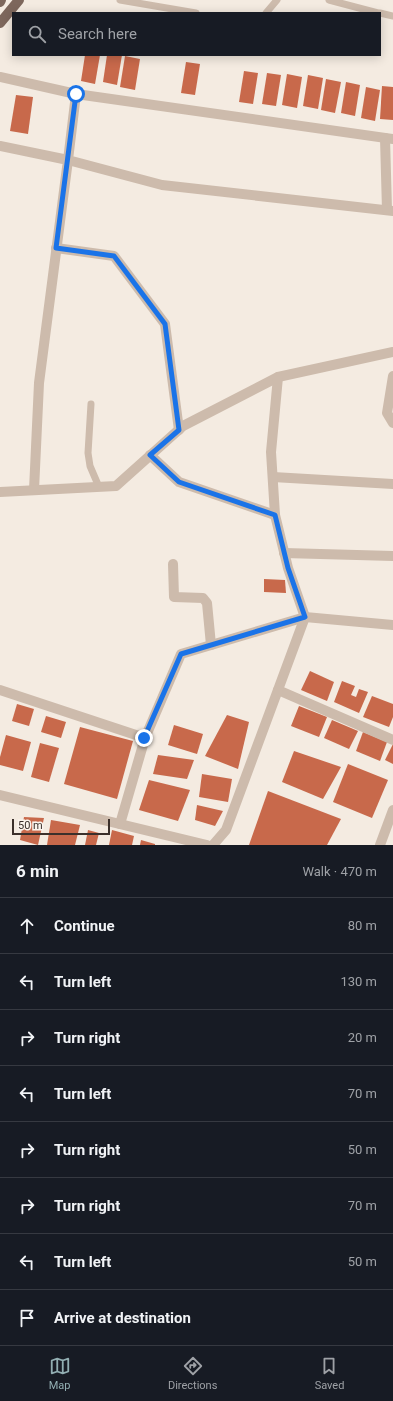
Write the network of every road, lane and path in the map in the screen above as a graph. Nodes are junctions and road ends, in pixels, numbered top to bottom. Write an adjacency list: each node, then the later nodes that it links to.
1 (19, 0): 10 (main road)
2 (120, 0): 5 (lane)
3 (277, 0): 6 (lane)
4 (329, 0): 7 (lane)
5 (190, 12)
6 (267, 12)
7 (375, 12)
8 (381, 13): 9 (lane)
9 (393, 16)
10 (0, 23)
11 (0, 77): 12 (street)
12 (76, 94): 13 (street); 15 (street)
13 (389, 139): 16 (street)
14 (0, 146): 15 (street)
15 (68, 160): 16 (street); 17 (street)
16 (390, 211)
17 (56, 248): 23 (street); 28 (street)
18 (393, 352): 20 (street)
19 (393, 376): 22 (street)
20 (278, 377): 23 (street); 25 (street)
21 (91, 404): 27 (lane)
22 (393, 423)
23 (179, 430): 24 (street)
24 (150, 455): 27 (street); 30 (street)
25 (273, 477): 26 (street); 30 (street)
26 (393, 484)
27 (99, 487): 28 (street)
28 (34, 490): 29 (street)
29 (0, 492)
30 (275, 515): 31 (street)
31 (284, 553): 32 (street); 34 (street)
32 (393, 556)
33 (173, 564): 36 (street)
34 (305, 617): 35 (street); 36 (street); 38 (street)
35 (393, 625)
36 (212, 645): 39 (street)
37 (0, 690): 39 (street)
38 (278, 690): 40 (street); 45 (street)
39 (144, 738): 43 (street)
40 (393, 740)
41 (0, 795): 43 (street)
42 (393, 810): 46 (street)
43 (120, 824): 44 (street)
44 (206, 845)
45 (213, 845)
46 (380, 845)

